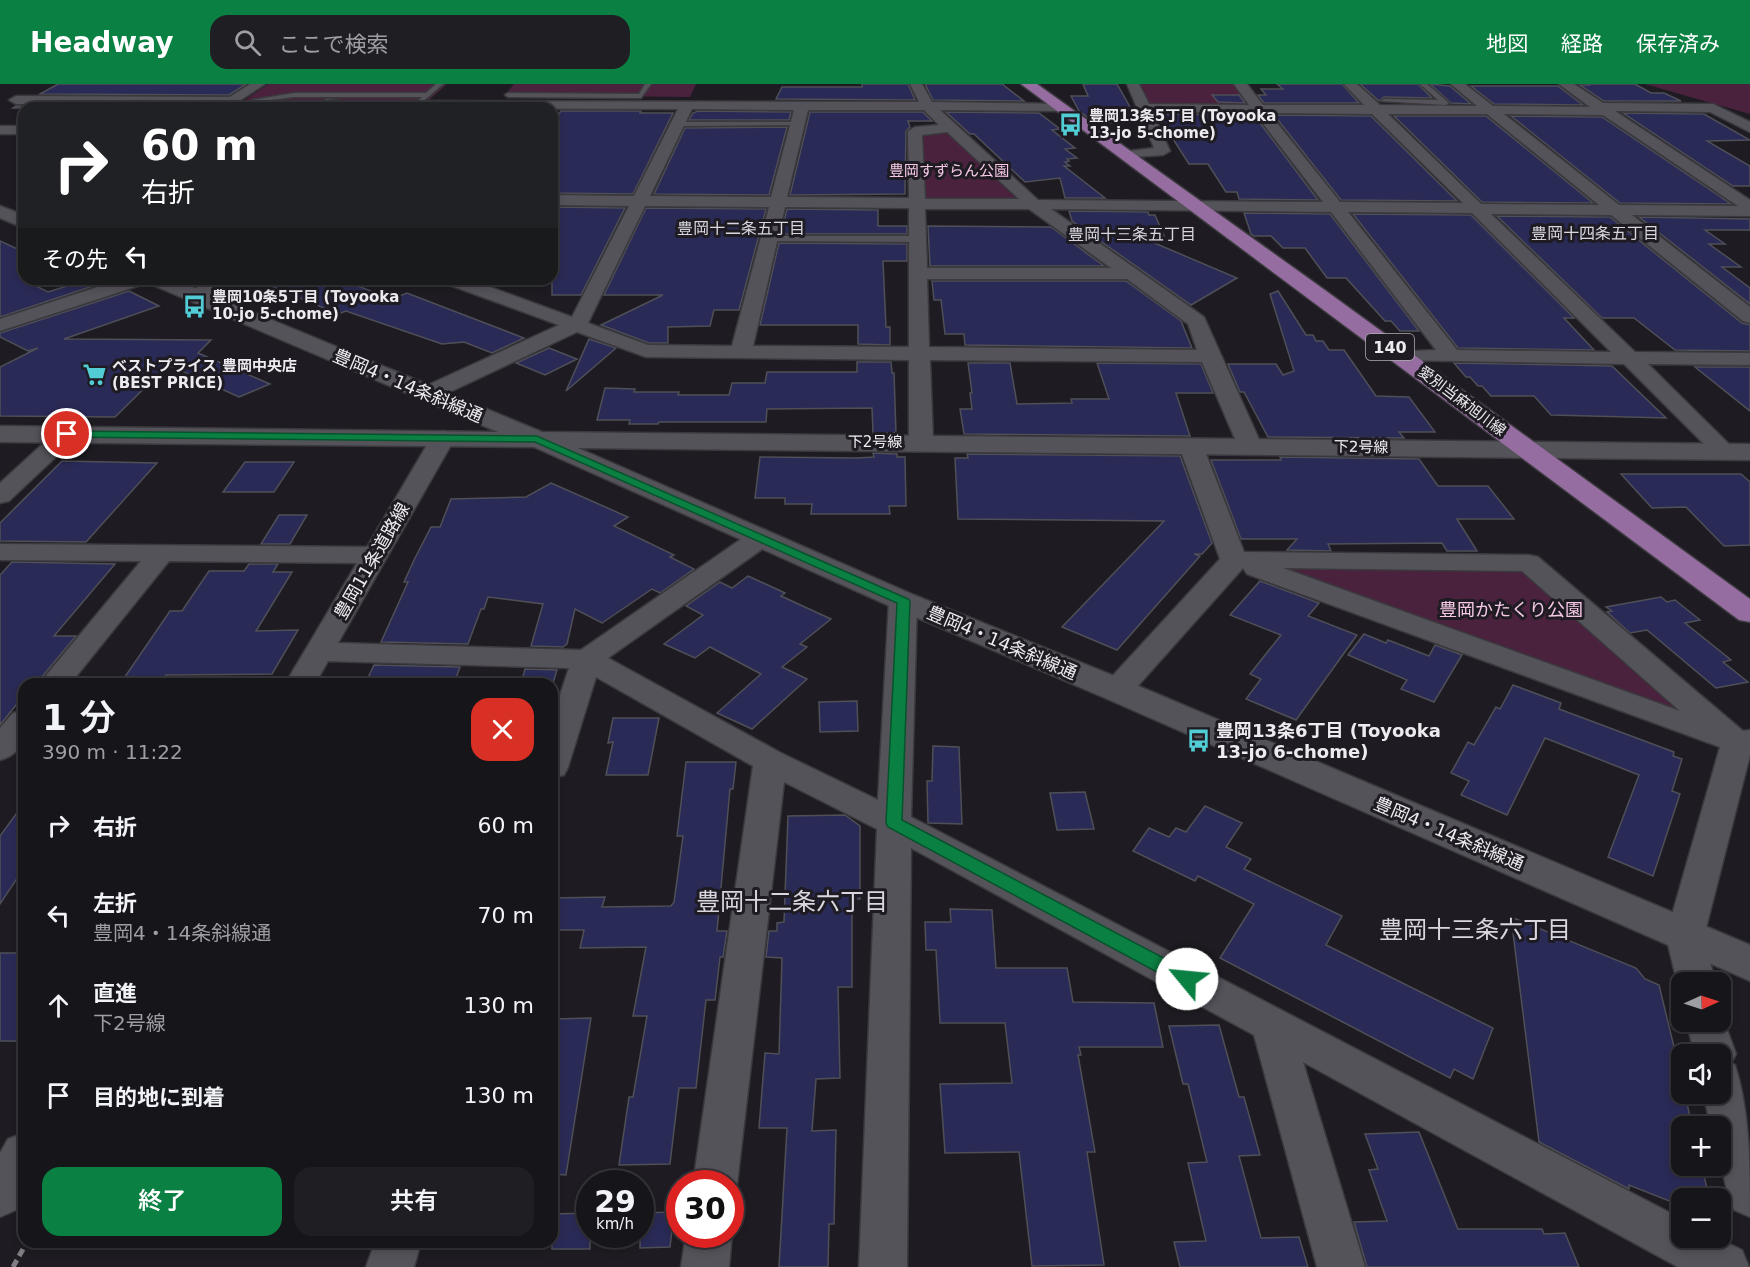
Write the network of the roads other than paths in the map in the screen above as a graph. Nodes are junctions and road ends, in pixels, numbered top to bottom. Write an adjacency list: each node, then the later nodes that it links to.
1 (259, 84): 23 (street)
2 (310, 84): 18 (lane)
3 (344, 84): 19 (lane)
4 (377, 84): 20 (lane)
5 (410, 84): 21 (lane)
6 (440, 84): 31 (lane)
7 (518, 84): 22 (lane)
8 (648, 84): 22 (lane)
9 (916, 84): 35 (street)
10 (1028, 84): 37 (main road, 愛別当麻旭川線 / 140)
11 (1133, 84): 39 (street)
12 (1240, 84): 40 (street)
13 (1350, 84): 33 (street)
14 (1423, 84): 36 (lane)
15 (1457, 84): 42 (street)
16 (1565, 84): 41 (street)
17 (148, 90): 25 (street)
18 (294, 95): 19 (lane); 24 (lane)
19 (330, 95): 20 (lane)
20 (363, 95): 21 (lane)
21 (396, 95): 30 (lane)
22 (545, 99): 26 (street); 32 (street)
23 (236, 100): 24 (lane); 25 (street)
24 (255, 100): 27 (lane)
25 (128, 101): 38 (street)
26 (694, 101): 34 (street); 43 (street)
27 (283, 102)
28 (283, 102): 29 (lane)
29 (337, 102)
30 (413, 102)
31 (416, 102)
32 (448, 102)
33 (1380, 105): 36 (street); 40 (street); 57 (street)
34 (802, 106): 35 (street); 44 (street)
35 (928, 106): 37 (street); 45 (street)
36 (1450, 106): 42 (street)
37 (1060, 107): 49 (main road, 愛別当麻旭川線 / 140)
38 (0, 108)
39 (1144, 108): 40 (street); 49 (street)
40 (1260, 108): 56 (street)
41 (1604, 109): 42 (street); 46 (street); 58 (street)
42 (1490, 110): 59 (street)
43 (678, 124): 44 (lane); 51 (street)
44 (797, 124): 52 (street)
45 (949, 128): 53 (street); 54 (street)
46 (1750, 128)
47 (0, 130): 48 (street)
48 (18, 130)
49 (1126, 155): 55 (main road, 愛別当麻旭川線 / 140)
50 (558, 200): 51 (street)
51 (639, 200): 52 (street); 71 (street)
52 (777, 202): 53 (street); 62 (street)
53 (918, 203): 54 (street); 63 (street)
54 (1034, 205): 55 (street); 65 (street)
55 (1199, 207): 56 (street); 77 (main road, 愛別当麻旭川線 / 140)
56 (1336, 208): 57 (street); 75 (street)
57 (1476, 209): 59 (street); 78 (street)
58 (1750, 209): 59 (street)
59 (1616, 210): 70 (street)
60 (0, 211): 61 (street)
61 (18, 219)
62 (770, 238): 63 (lane); 73 (street)
63 (919, 239): 64 (street)
64 (919, 273): 65 (street); 74 (street)
65 (1130, 274): 76 (street)
66 (122, 285): 72 (street)
67 (190, 285): 69 (street, 豊岡4・14条斜線通)
68 (468, 285): 71 (street)
69 (207, 288): 80 (street, 豊岡4・14条斜線通)
70 (1750, 317)
71 (578, 324): 73 (street); 80 (street)
72 (0, 325)
73 (741, 352): 74 (street)
74 (918, 352): 76 (street); 85 (street)
75 (1450, 355): 77 (street); 78 (street)
76 (1210, 356): 87 (street)
77 (1402, 356): 88 (main road, 愛別当麻旭川線 / 140)
78 (1629, 357): 79 (street); 89 (street)
79 (1750, 358)
80 (427, 394): 84 (street, 豊岡4・14条斜線通)
81 (0, 434): 82 (street, 下2号線)
82 (67, 434): 83 (street, 下2号線); 90 (street)
83 (443, 438): 84 (street, 下2号線); 94 (street, 豊岡11条道路線)
84 (537, 439): 85 (street, 下2号線); 91 (street, 豊岡4・14条斜線通)
85 (921, 442): 86 (street, 下2号線)
86 (1191, 446): 87 (street, 下2号線); 95 (street)
87 (1250, 446): 88 (street, 下2号線)
88 (1525, 449): 89 (street, 下2号線); 97 (main road, 愛別当麻旭川線 / 140)
89 (1738, 452)
90 (0, 496)
91 (759, 539): 96 (street, 豊岡4・14条斜線通); 99 (street)
92 (0, 552): 93 (street)
93 (162, 553): 94 (street); 100 (street)
94 (376, 555): 98 (street, 豊岡11条道路線)
95 (1234, 560): 102 (street); 104 (street); 104 (street)
96 (903, 601): 102 (street, 豊岡4・14条斜線通); 108 (street)
97 (1750, 613)
98 (319, 652): 99 (street); 101 (street, 豊岡11条道路線)
99 (587, 659): 105 (street); 107 (street)
100 (59, 678)
101 (304, 678)
102 (1117, 690): 109 (street, 豊岡4・14条斜線通)
103 (18, 727): 106 (street)
104 (1744, 742): 109 (street)
105 (558, 748)
106 (0, 749)
107 (770, 761): 108 (street); 115 (street)
108 (894, 823): 112 (street); 122 (street)
109 (1684, 936): 110 (street, 豊岡4・14条斜線通); 111 (street)
110 (1750, 964)
111 (1693, 972)
112 (1271, 1024): 123 (street); 124 (street)
113 (1727, 1104): 117 (street)
114 (18, 1164): 116 (street)
115 (718, 1170)
116 (0, 1195)
117 (1750, 1195)
118 (396, 1248): 120 (street)
119 (707, 1248): 121 (street)
120 (390, 1267)
121 (705, 1267)
122 (883, 1267)
123 (1341, 1267)
124 (1725, 1267)

